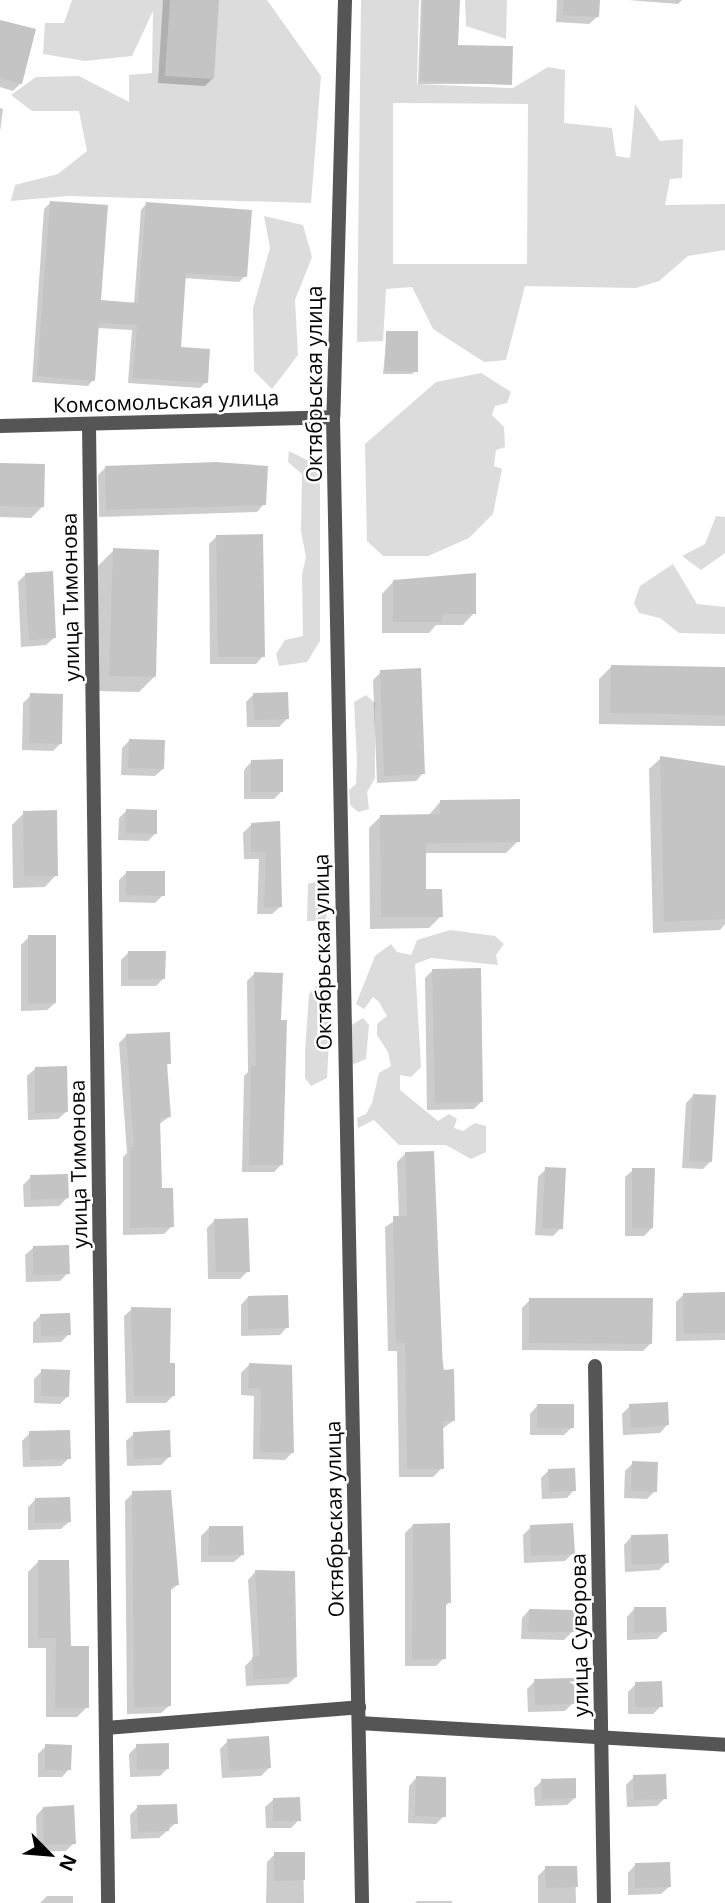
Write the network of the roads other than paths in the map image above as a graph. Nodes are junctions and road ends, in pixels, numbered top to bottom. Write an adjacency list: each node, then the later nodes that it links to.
1 (345, 0): 2 (street, Октябрьская улица)
2 (334, 418): 3 (street, Комсомольская улица); 6 (street, Октябрьская улица)
3 (89, 425): 4 (street, Комсомольская улица); 8 (street, улица Тимонова)
4 (0, 426)
5 (595, 1366): 9 (street, улица Суворова)
6 (359, 1707): 7 (street, Октябрьская улица); 8 (street)
7 (359, 1723): 9 (street); 12 (street, Октябрьская улица)
8 (106, 1728): 11 (street, улица Тимонова)
9 (602, 1738): 10 (street); 13 (street, улица Суворова)
10 (725, 1745)
11 (108, 1903)
12 (362, 1903)
13 (604, 1903)

